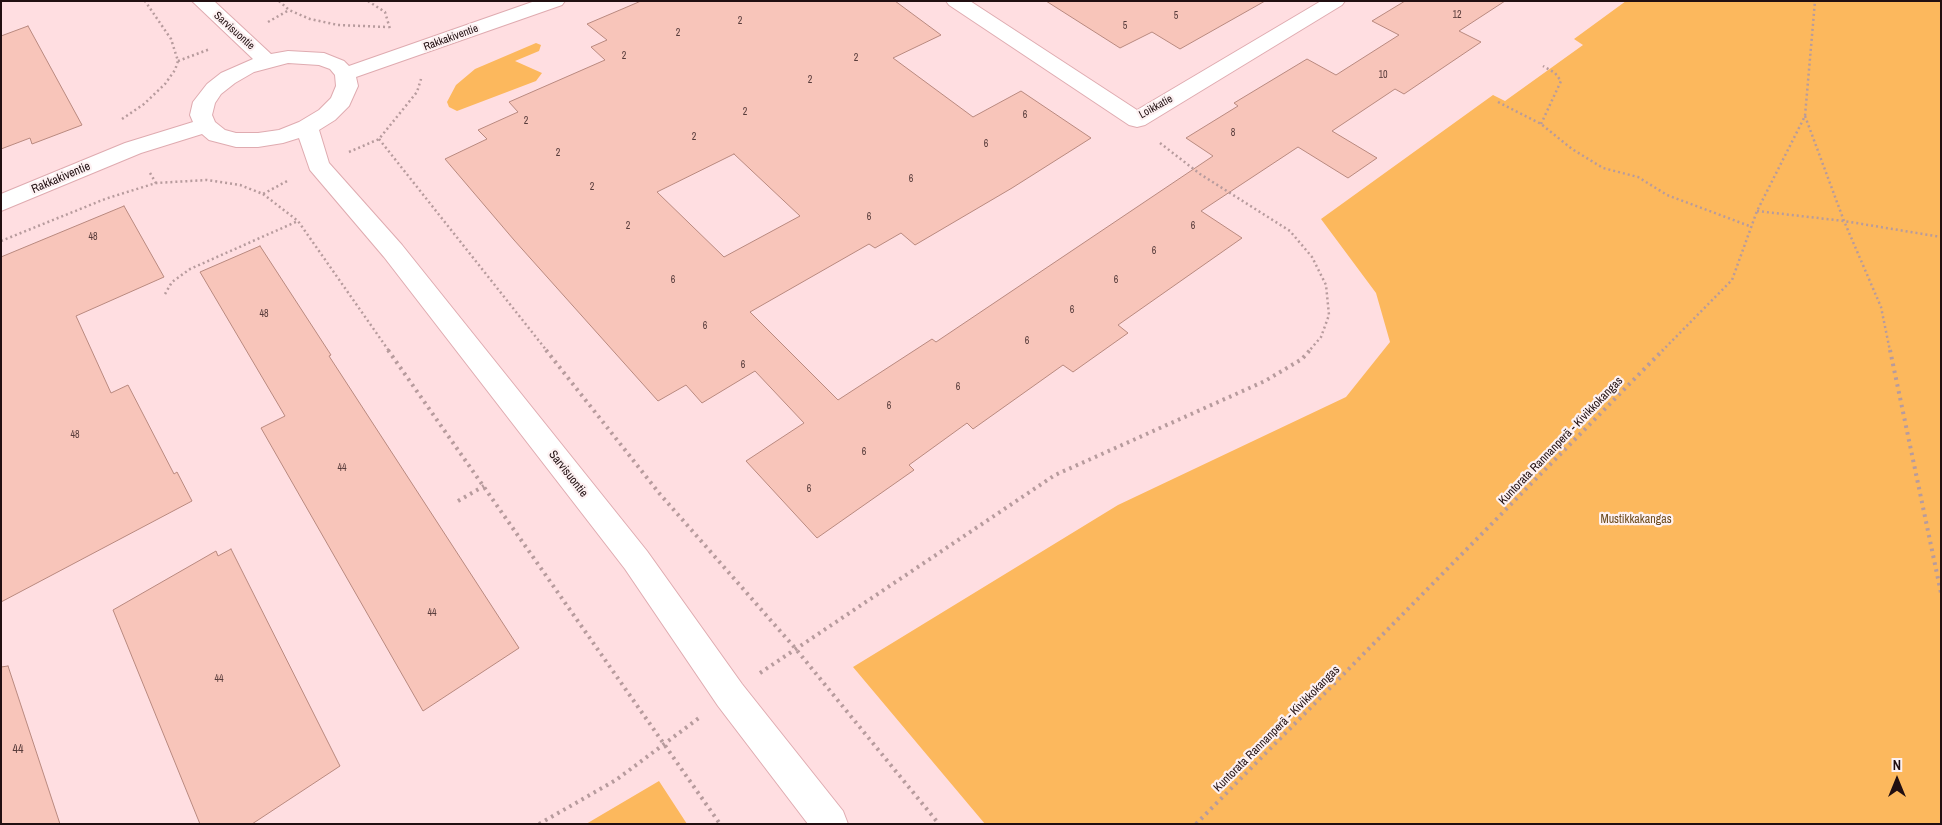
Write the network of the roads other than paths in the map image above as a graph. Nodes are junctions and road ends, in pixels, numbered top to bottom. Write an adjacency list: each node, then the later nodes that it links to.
1 (202, 1): 5 (street, Sarvisuontie)
2 (555, 1): 6 (street, Rakkakiventie)
3 (956, 1): 4 (street, Loikkatie)
4 (1335, 1)
5 (268, 61): 6 (street); 7 (street)
6 (345, 74): 8 (street)
7 (206, 126): 8 (street); 9 (street, Rakkakiventie)
8 (306, 127): 10 (street, Sarvisuontie)
9 (1, 203)
10 (830, 824)

